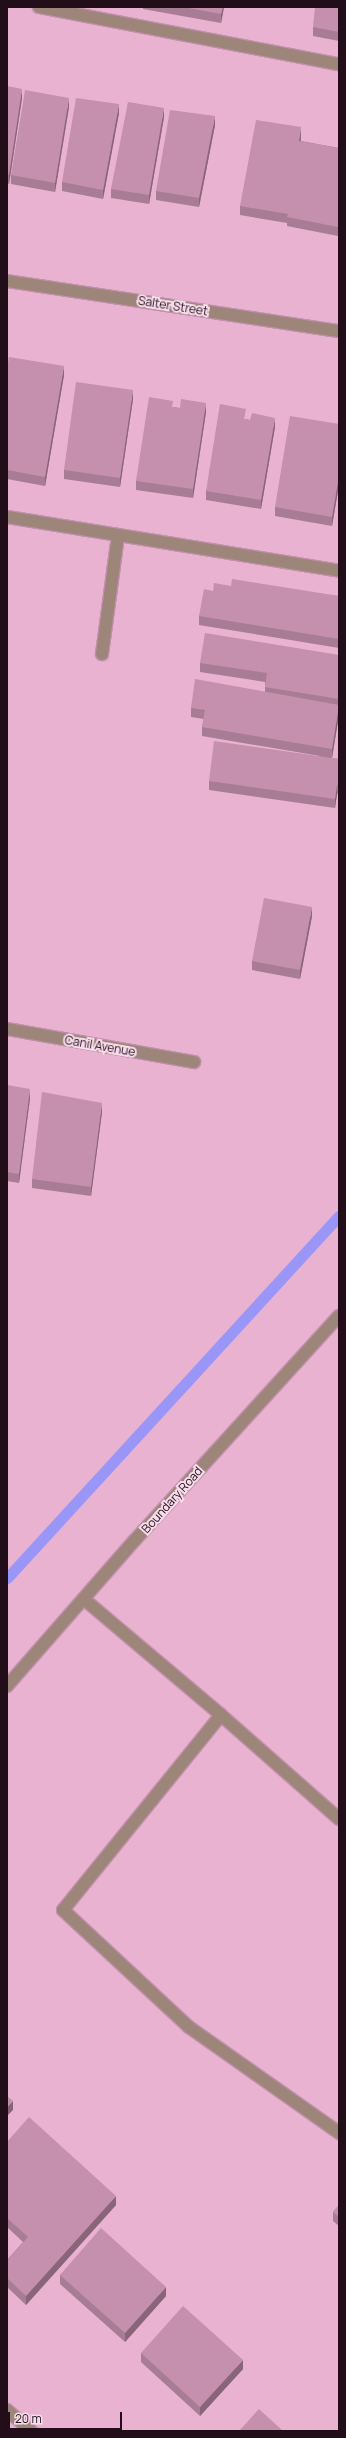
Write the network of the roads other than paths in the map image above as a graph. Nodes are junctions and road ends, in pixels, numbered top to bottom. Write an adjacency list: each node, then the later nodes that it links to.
1 (43, 7): 2 (street)
2 (339, 64)
3 (7, 281): 4 (street, Salter Street)
4 (339, 331)
5 (7, 517): 6 (street)
6 (118, 535): 7 (street); 8 (street)
7 (339, 571)
8 (102, 654)
9 (7, 1029): 10 (street, Canil Avenue)
10 (194, 1062)
11 (339, 1316): 12 (street, Boundary Road)
12 (85, 1600): 13 (street, Boundary Road); 14 (street)
13 (7, 1686)
14 (221, 1715): 15 (street); 16 (street)
15 (339, 1820)
16 (339, 2133)
17 (7, 2410): 18 (street)
18 (31, 2431)

